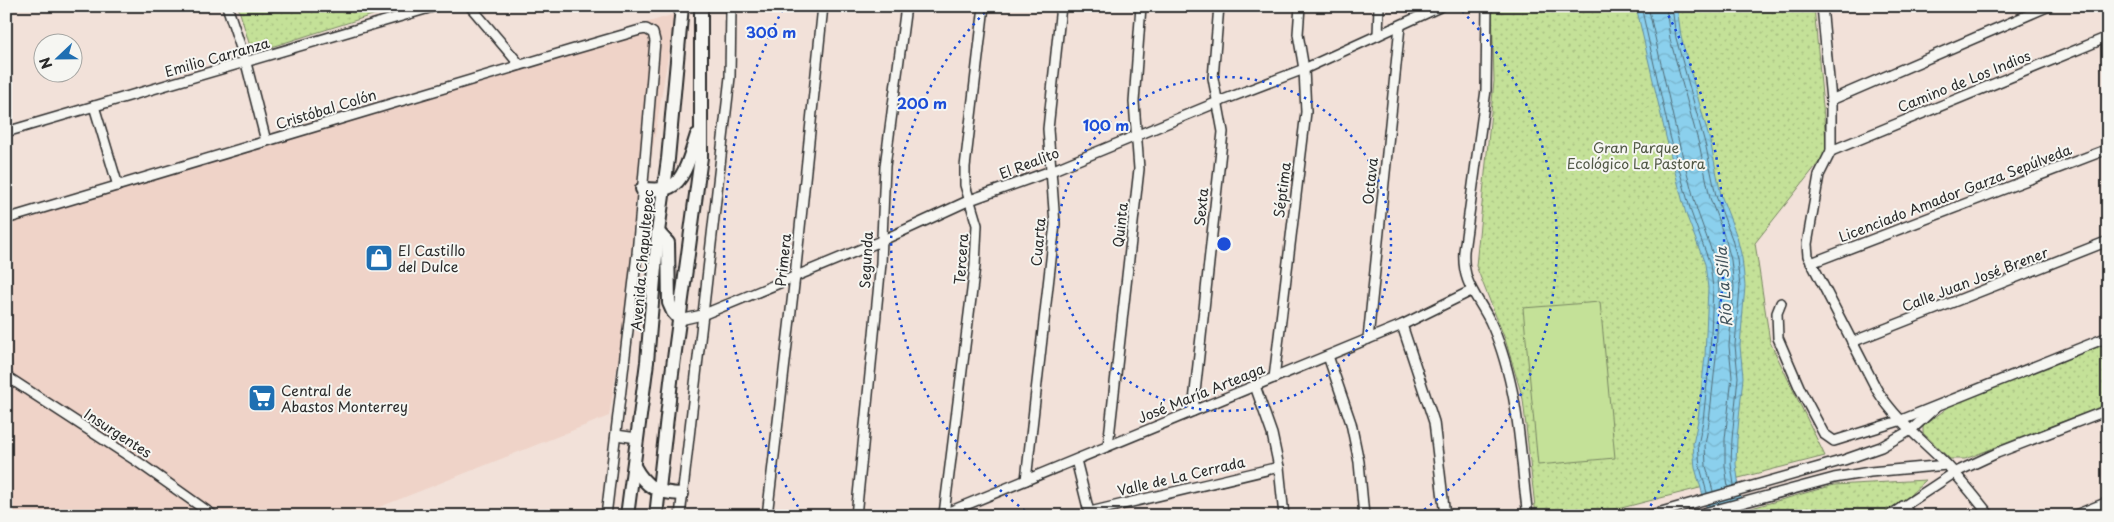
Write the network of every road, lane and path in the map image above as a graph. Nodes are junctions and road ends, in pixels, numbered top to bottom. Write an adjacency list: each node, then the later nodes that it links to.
1 (228, 6): 22 (street)
2 (436, 6): 22 (street, Emilio Carranza)
3 (470, 6): 23 (street)
4 (682, 6): 37 (main road, Avenida Chapultepec)
5 (701, 6): 28 (main road)
6 (731, 6): 47 (street)
7 (823, 6): 44 (street, Primera)
8 (906, 6): 41 (street, Segunda)
9 (984, 6): 38 (street, Tercera)
10 (1061, 6): 34 (street, Cuarta)
11 (1141, 6): 30 (street, Quinta)
12 (1219, 6): 26 (street, Sexta)
13 (1300, 6): 24 (street, Séptima)
14 (1379, 6): 20 (street)
15 (1442, 6): 19 (street, El Realito)
16 (1488, 6): 45 (street)
17 (2049, 6): 25 (street)
18 (1825, 7): 25 (street)
19 (1400, 26): 20 (street, El Realito); 51 (street, Octava)
20 (1378, 35): 24 (street, El Realito)
21 (2108, 37): 33 (street, Camino de Los Indios)
22 (246, 63): 27 (street, Emilio Carranza); 31 (street)
23 (520, 65): 31 (street, Cristóbal Colón); 36 (street, Cristóbal Colón)
24 (1304, 69): 26 (street, El Realito); 55 (street, Séptima)
25 (1831, 100): 33 (street)
26 (1218, 102): 30 (street, El Realito); 59 (street, Sexta)
27 (94, 106): 29 (street, Emilio Carranza); 35 (street)
28 (702, 115): 37 (main road); 48 (main road)
29 (6, 132)
30 (1136, 135): 34 (street, El Realito); 64 (street, Quinta)
31 (266, 141): 35 (street, Cristóbal Colón)
32 (2108, 149): 43 (street, Licenciado Amador Garza Sepúlveda)
33 (1831, 151): 43 (street)
34 (1051, 171): 38 (street, El Realito); 70 (street, Cuarta)
35 (118, 186): 39 (street, Cristóbal Colón)
36 (642, 189): 37 (main road); 62 (street)
37 (663, 190): 40 (main road, Avenida Chapultepec)
38 (970, 200): 41 (street, El Realito); 76 (street, Tercera)
39 (6, 219)
40 (658, 232): 48 (main road); 63 (main road, Avenida Chapultepec)
41 (880, 241): 44 (street, El Realito); 83 (street, Segunda)
42 (2108, 242): 52 (street, Calle Juan José Brener)
43 (1811, 263): 52 (street)
44 (795, 276): 47 (street, El Realito); 82 (street, Primera)
45 (1472, 291): 49 (street, José María Arteaga); 87 (street)
46 (1781, 303): 60 (street)
47 (702, 315): 48 (street, El Realito); 72 (street)
48 (680, 320): 71 (main road)
49 (1402, 325): 51 (street, José María Arteaga); 86 (street)
50 (2108, 337): 57 (street)
51 (1368, 339): 53 (street, José María Arteaga)
52 (1852, 342): 60 (street)
53 (1328, 356): 55 (street, José María Arteaga); 85 (street)
54 (6, 376): 77 (street, Insurgentes)
55 (1274, 378): 56 (street, José María Arteaga)
56 (1255, 386): 59 (street, José María Arteaga); 68 (street)
57 (1938, 404): 60 (street); 61 (street)
58 (2108, 410): 69 (street)
59 (1193, 411): 64 (street, José María Arteaga)
60 (1899, 421): 61 (street)
61 (1911, 430): 66 (street); 88 (street)
62 (616, 435): 63 (street); 78 (street)
63 (638, 438): 67 (main road, Avenida Chapultepec)
64 (1108, 446): 65 (street, José María Arteaga)
65 (1076, 460): 70 (street, José María Arteaga); 75 (street)
66 (1947, 465): 69 (street); 89 (street)
67 (634, 466): 71 (main road); 79 (main road, Avenida Chapultepec)
68 (1279, 467): 75 (street, Valle de La Cerrada); 84 (street)
69 (1954, 473): 74 (street); 92 (street)
70 (1026, 480): 76 (street, José María Arteaga)
71 (659, 491): 72 (main road); 80 (main road)
72 (682, 494): 81 (street)
73 (2108, 502): 93 (street)
74 (1903, 506): 90 (street); 91 (street)
75 (1090, 514)
76 (942, 515)
77 (214, 516)
78 (606, 516)
79 (627, 516)
80 (656, 516)
81 (680, 516)
82 (767, 516)
83 (856, 516)
84 (1284, 516)
85 (1364, 516)
86 (1445, 516)
87 (1528, 516)
88 (1647, 516)
89 (1693, 516)
90 (1889, 516)
91 (1911, 516)
92 (1990, 516)
93 (2073, 516)

